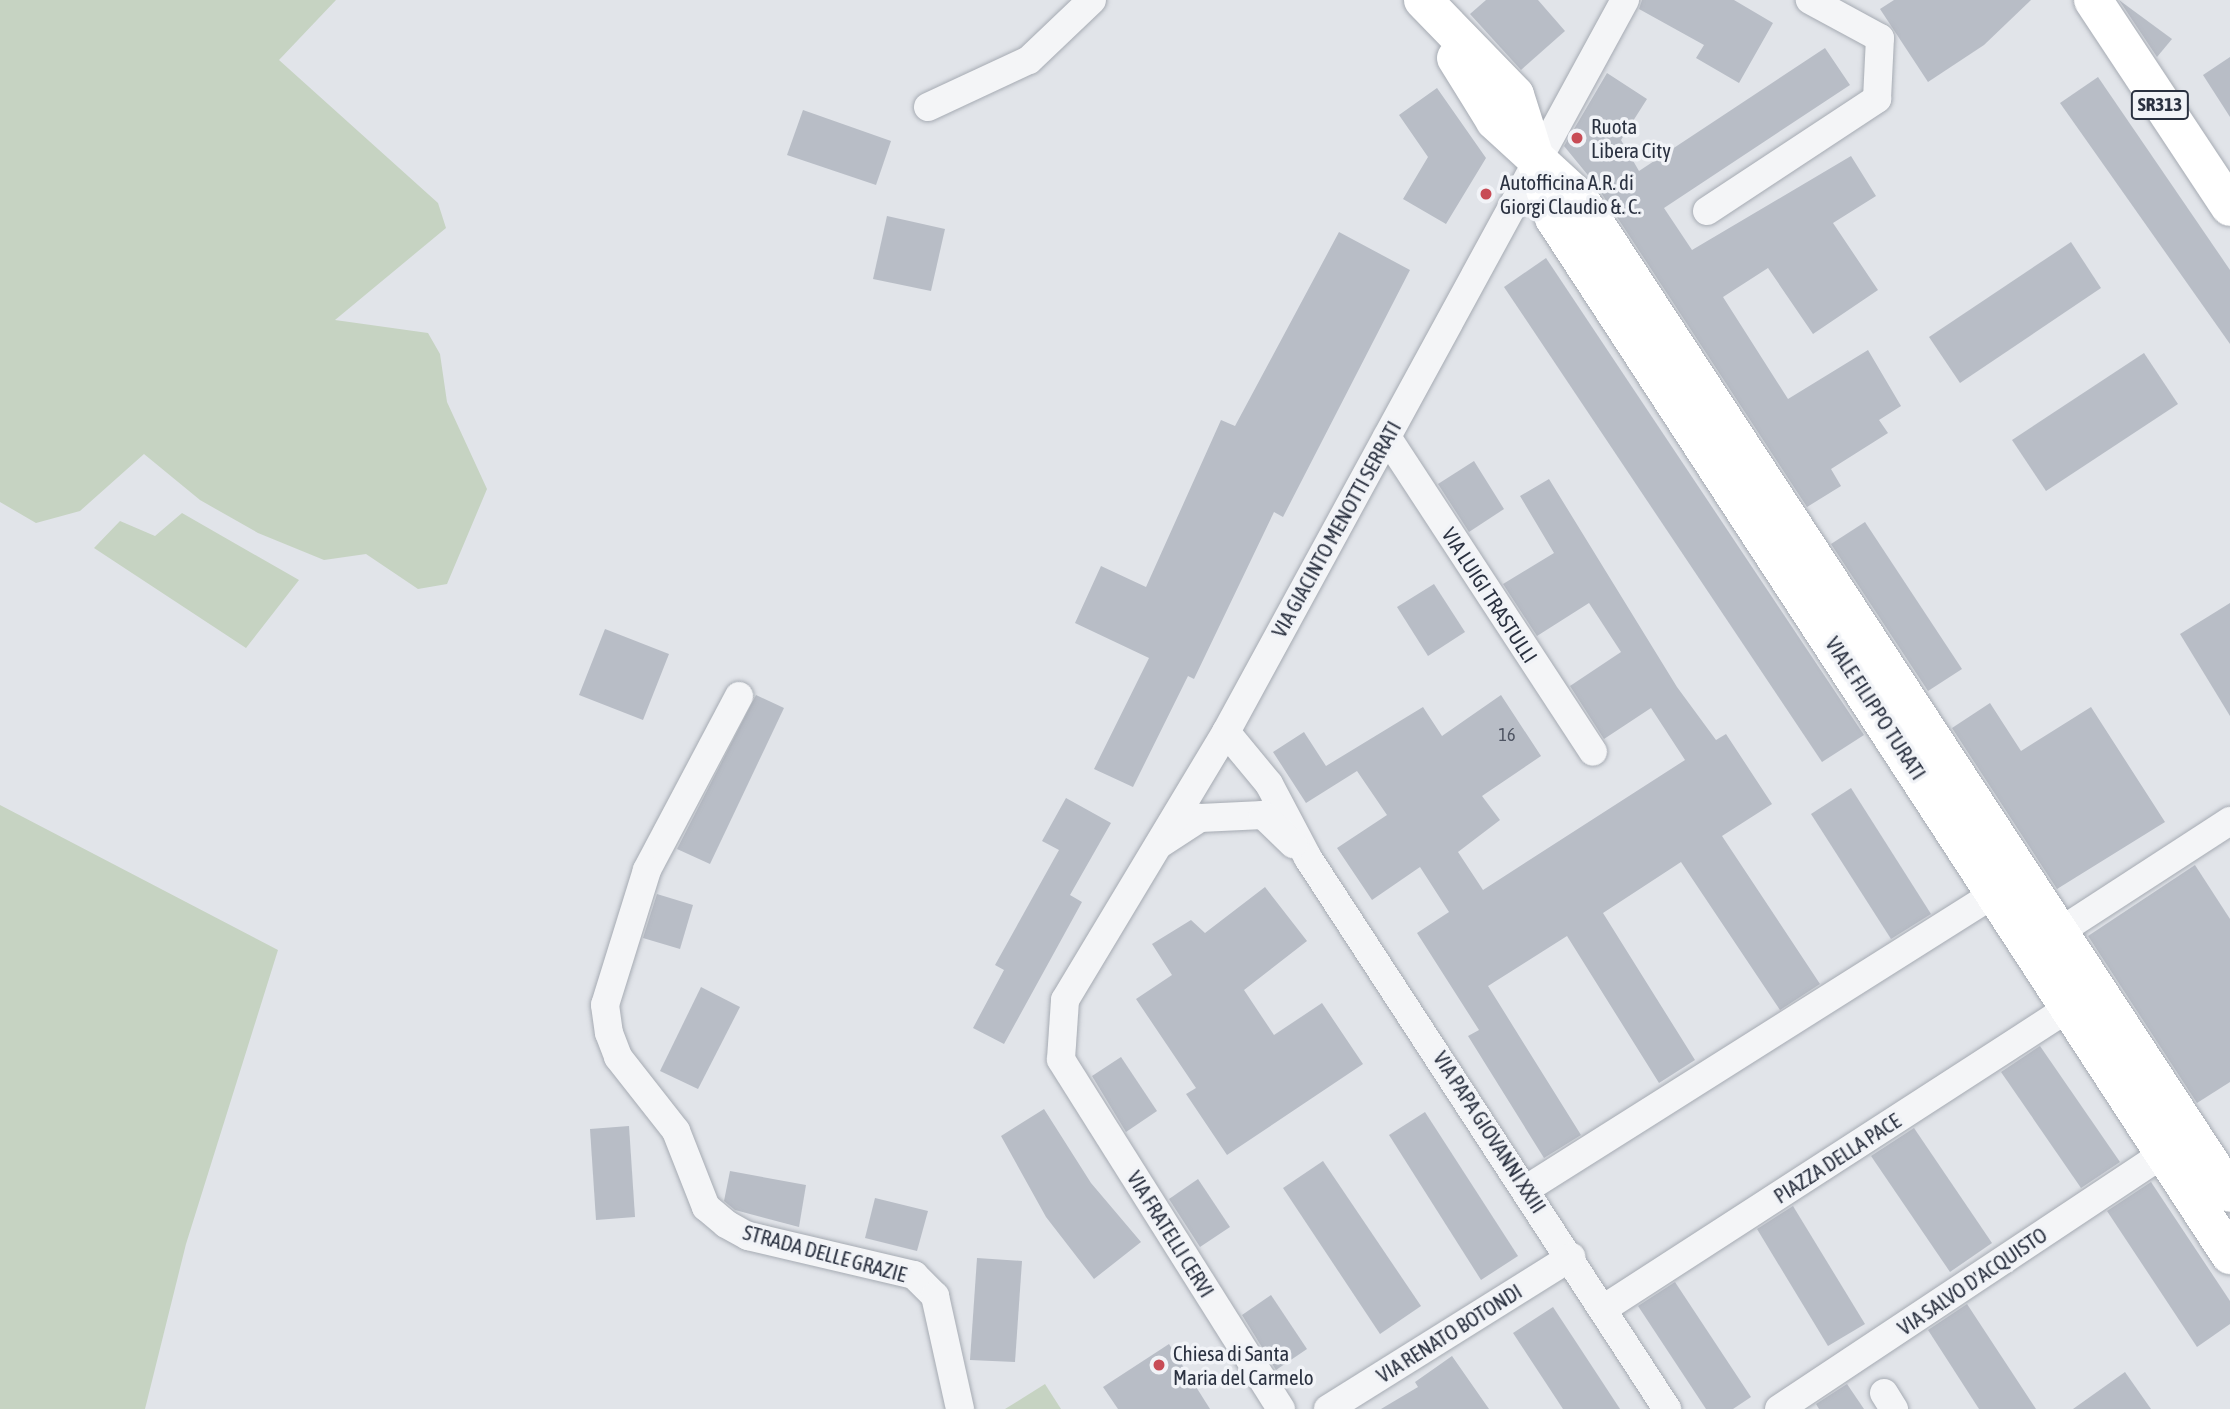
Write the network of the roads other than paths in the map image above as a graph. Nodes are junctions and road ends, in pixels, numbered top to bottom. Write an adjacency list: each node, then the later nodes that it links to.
1 (1092, 0): 6 (street)
2 (1422, 0): 7 (street, VIALE FILIPPO TURATI)
3 (1625, 0): 7 (street, VIA GIACINTO MENOTTI SERRATI)
4 (1810, 0): 9 (street)
5 (2093, 0): 8 (street, SR313)
6 (928, 107)
7 (1535, 156): 10 (street, VIA GIACINTO MENOTTI SERRATI); 18 (street, VIALE FILIPPO TURATI); 19 (street, VIALE FILIPPO TURATI)
8 (2230, 207)
9 (1707, 211)
10 (1387, 437): 12 (street, VIA GIACINTO MENOTTI SERRATI); 13 (street, VIA LUIGI TRASTULLI)
11 (739, 696): 28 (street, STRADA DELLE GRAZIE)
12 (1226, 732): 14 (street, VIA PAPA GIOVANNI XXIII); 16 (street, VIA GIACINTO MENOTTI SERRATI); 17 (street, VIA PAPA GIOVANNI XXIII)
13 (1593, 752)
14 (1263, 815): 16 (street); 17 (street, VIA PAPA GIOVANNI XXIII)
15 (2230, 821): 19 (street)
16 (1152, 850): 21 (street, VIA GIACINTO MENOTTI SERRATI)
17 (1308, 858): 23 (street, VIA PAPA GIOVANNI XXIII)
18 (1997, 892): 20 (street, VIALE FILIPPO TURATI); 23 (street)
19 (2059, 932): 24 (street, VIALE FILIPPO TURATI)
20 (2070, 1007): 22 (street, VIALE FILIPPO TURATI); 27 (street, PIAZZA DELLA PACE)
21 (1061, 1059): 29 (street, VIA FRATELLI CERVI)
22 (2164, 1153): 25 (street, VIALE FILIPPO TURATI); 32 (street, VIA SALVO D'ACQUISTO)
23 (1528, 1188): 26 (street, VIA PAPA GIOVANNI XXIII)
24 (2230, 1193)
25 (2230, 1255)
26 (1571, 1257): 27 (street, VIA PAPA GIOVANNI XXIII); 30 (street, VIA RENATO BOTONDI)
27 (1603, 1309): 31 (street, VIA PAPA GIOVANNI XXIII)
28 (960, 1409)
29 (1281, 1409)
30 (1328, 1409)
31 (1667, 1409)
32 (1779, 1409)

